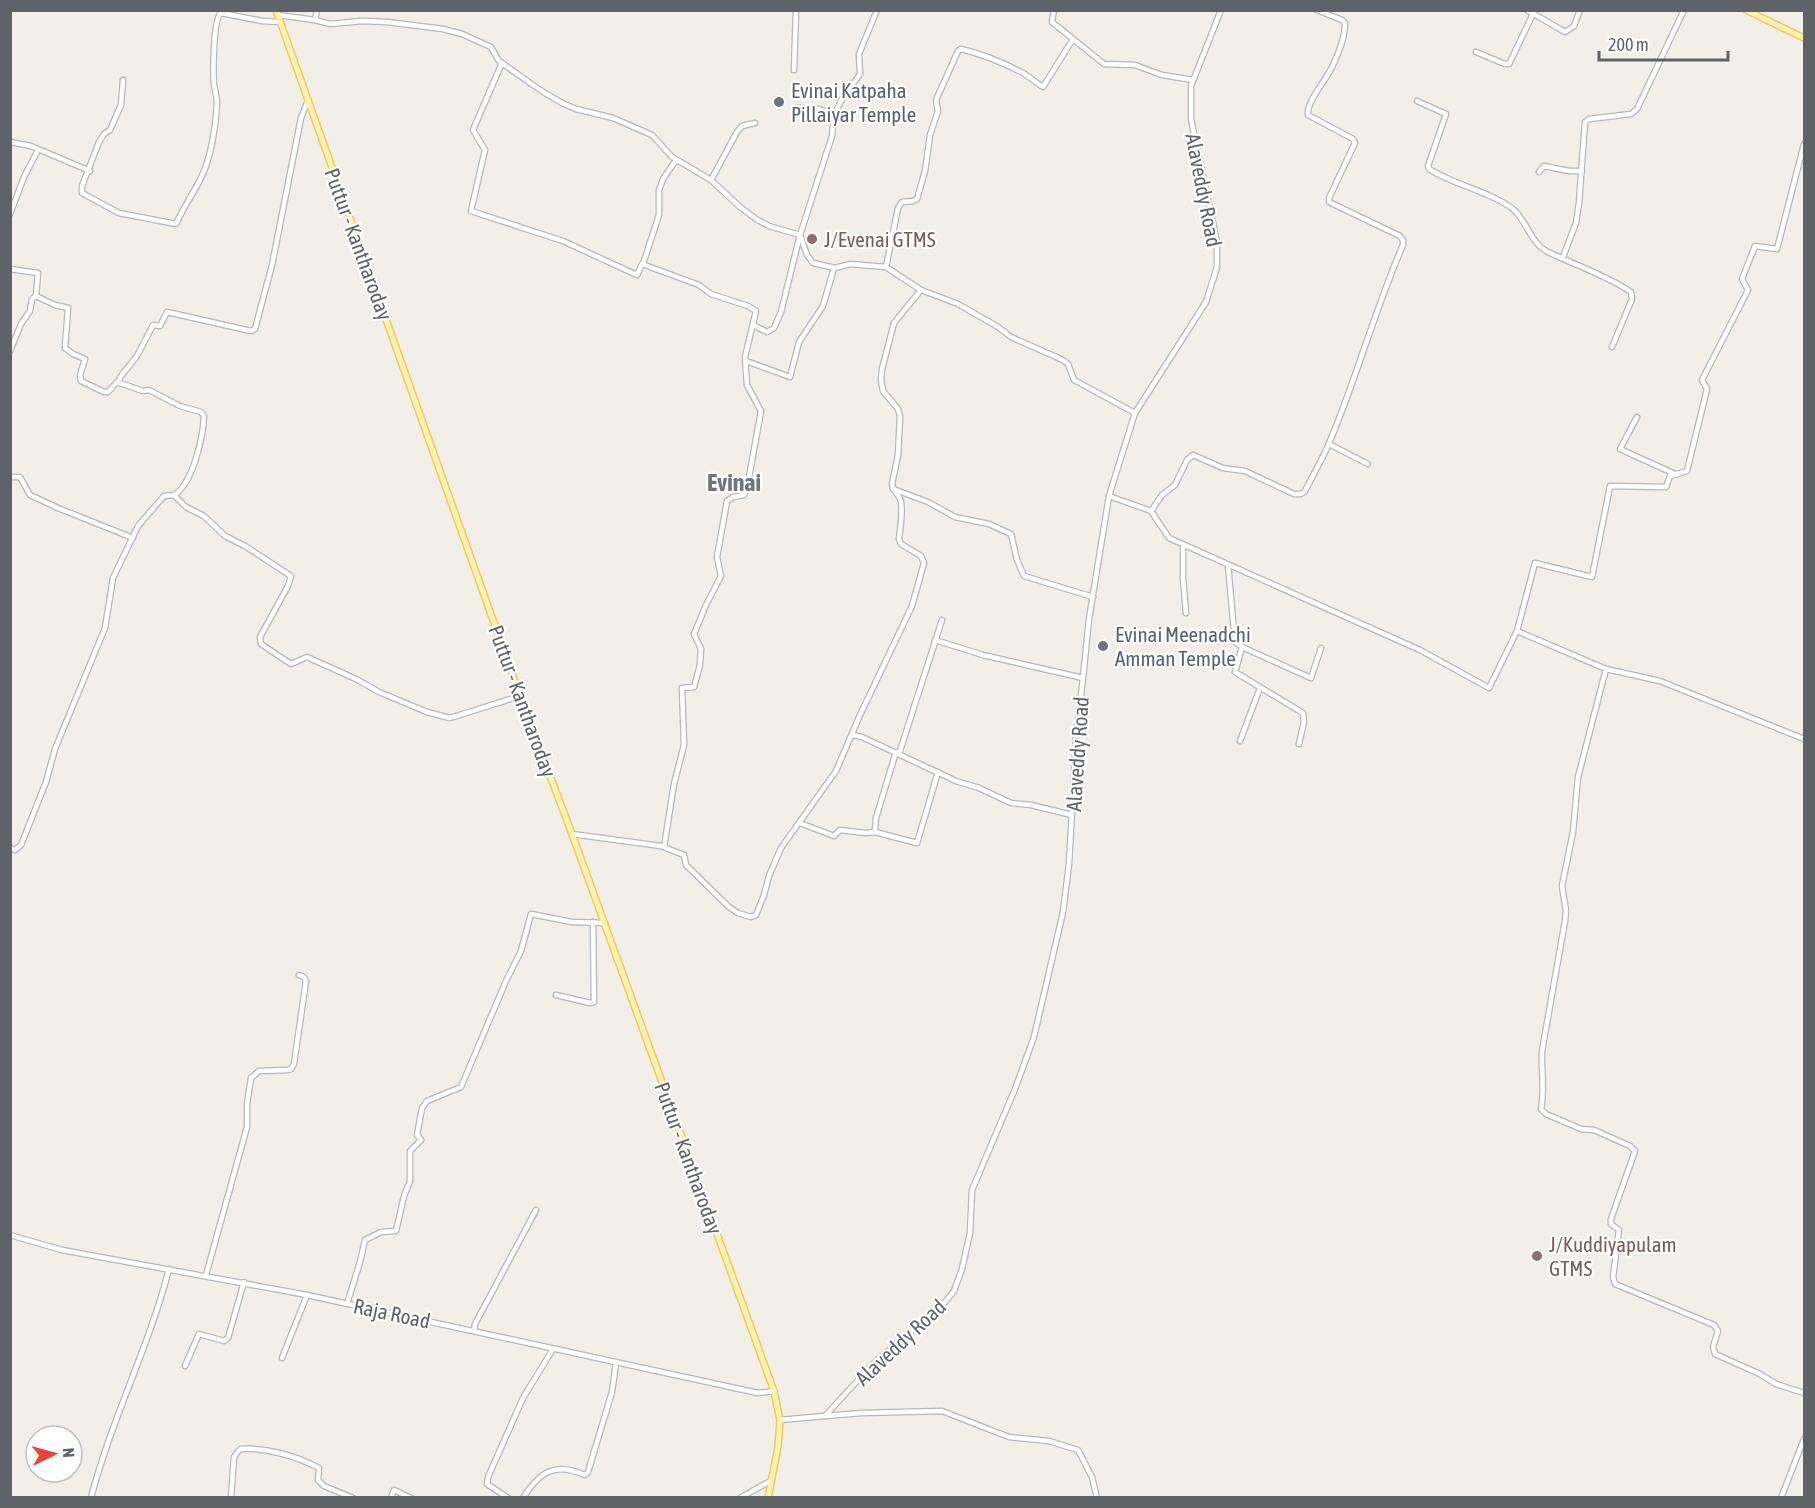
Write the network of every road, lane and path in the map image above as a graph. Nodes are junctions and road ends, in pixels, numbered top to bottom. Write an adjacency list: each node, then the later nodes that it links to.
1 (316, 10): 13 (street)
2 (796, 10): 19 (street)
3 (876, 10): 25 (street)
4 (1054, 10): 16 (street)
5 (1221, 10): 21 (street, Alaveddy Road)
6 (1317, 10): 51 (street)
7 (1527, 10): 12 (street)
8 (1580, 10): 12 (street)
9 (1684, 10): 32 (street)
10 (1746, 10): 15 (main road)
11 (277, 13): 13 (street); 14 (main road, Puttur - Kantharoday)
12 (1533, 14): 17 (street)
13 (315, 20): 18 (street)
14 (280, 22): 22 (main road, Puttur - Kantharoday); 31 (street)
15 (1804, 38)
16 (1073, 39): 21 (street); 39 (street)
17 (1476, 52)
18 (502, 63): 30 (street); 38 (street)
19 (794, 70)
20 (123, 80): 31 (street)
21 (1193, 80): 49 (street, Alaveddy Road)
22 (308, 100): 48 (street); 72 (main road, Puttur - Kantharoday)
23 (1417, 100): 37 (street)
24 (796, 108): 25 (street)
25 (834, 115): 36 (street)
26 (755, 123): 34 (street)
27 (10, 142): 29 (street)
28 (1804, 144): 53 (street)
29 (38, 150): 31 (street); 35 (street)
30 (676, 160): 34 (street); 38 (street)
31 (90, 171)
32 (1581, 171): 33 (street); 37 (street)
33 (1539, 172)
34 (711, 180): 36 (street)
35 (10, 214)
36 (800, 235): 40 (street); 44 (street)
37 (1563, 257): 45 (street)
38 (643, 264): 44 (street)
39 (886, 267): 40 (street); 42 (street)
40 (834, 268): 47 (street)
41 (10, 269): 43 (street)
42 (921, 290): 49 (street); 55 (street)
43 (36, 296): 46 (street); 48 (street)
44 (753, 324): 47 (street)
45 (1612, 347)
46 (10, 351)
47 (746, 361): 83 (street)
48 (118, 382): 56 (street)
49 (1135, 413): 57 (street, Alaveddy Road)
50 (1637, 417): 53 (street)
51 (1329, 444): 52 (street); 58 (street)
52 (1368, 464)
53 (1675, 474): 65 (street)
54 (10, 477): 59 (street)
55 (892, 489): 62 (street); 73 (street)
56 (174, 495): 59 (street); 72 (street)
57 (1109, 496): 58 (street); 62 (street, Alaveddy Road)
58 (1151, 511): 60 (street)
59 (133, 538): 84 (street)
60 (1183, 545): 61 (street); 63 (street)
61 (1228, 565): 65 (street); 67 (street)
62 (1093, 597): 70 (street, Alaveddy Road)
63 (1186, 613)
64 (942, 620): 66 (street)
65 (1517, 631): 69 (street)
66 (935, 640): 70 (street); 77 (street)
67 (1242, 647): 68 (street); 71 (street)
68 (1322, 648)
69 (1606, 669): 74 (street); 102 (street)
70 (1083, 678): 79 (street, Alaveddy Road)
71 (1260, 688): 75 (street); 76 (street)
72 (520, 696): 82 (main road, Puttur - Kantharoday)
73 (852, 735): 77 (street); 80 (street)
74 (1804, 739)
75 (1240, 741)
76 (1299, 744)
77 (897, 753): 78 (street); 81 (street)
78 (938, 772): 79 (street); 80 (street)
79 (1072, 815): 103 (street, Alaveddy Road)
80 (800, 823): 83 (street)
81 (875, 830)
82 (573, 834): 83 (street); 86 (main road, Puttur - Kantharoday)
83 (664, 847)
84 (10, 848)
85 (593, 922): 86 (street); 88 (street); 95 (street)
86 (604, 923): 101 (main road, Puttur - Kantharoday)
87 (299, 975): 92 (street)
88 (556, 995)
89 (536, 1210): 96 (street)
90 (10, 1235): 91 (street, Raja Road)
91 (169, 1269): 92 (street, Raja Road); 107 (street)
92 (206, 1275): 93 (street, Raja Road)
93 (244, 1282): 94 (street, Raja Road); 100 (street)
94 (307, 1295): 95 (street, Raja Road); 98 (street)
95 (347, 1304): 96 (street, Raja Road)
96 (474, 1331): 97 (street, Raja Road)
97 (553, 1349): 99 (street, Raja Road); 112 (street)
98 (282, 1358)
99 (616, 1363): 101 (street, Raja Road); 113 (street)
100 (184, 1366)
101 (774, 1391): 104 (main road, Puttur - Kantharoday)
102 (1804, 1393)
103 (825, 1416): 104 (street); 116 (street)
104 (780, 1420): 106 (main road, Puttur - Kantharoday)
105 (1804, 1439): 117 (street)
106 (772, 1480): 114 (street); 115 (main road, Puttur - Kantharoday)
107 (91, 1497)
108 (231, 1497): 109 (street)
109 (353, 1497)
110 (390, 1497): 111 (street)
111 (411, 1497)
112 (507, 1497)
113 (523, 1497)
114 (740, 1497)
115 (768, 1497)
116 (1097, 1497)
117 (1782, 1497)

